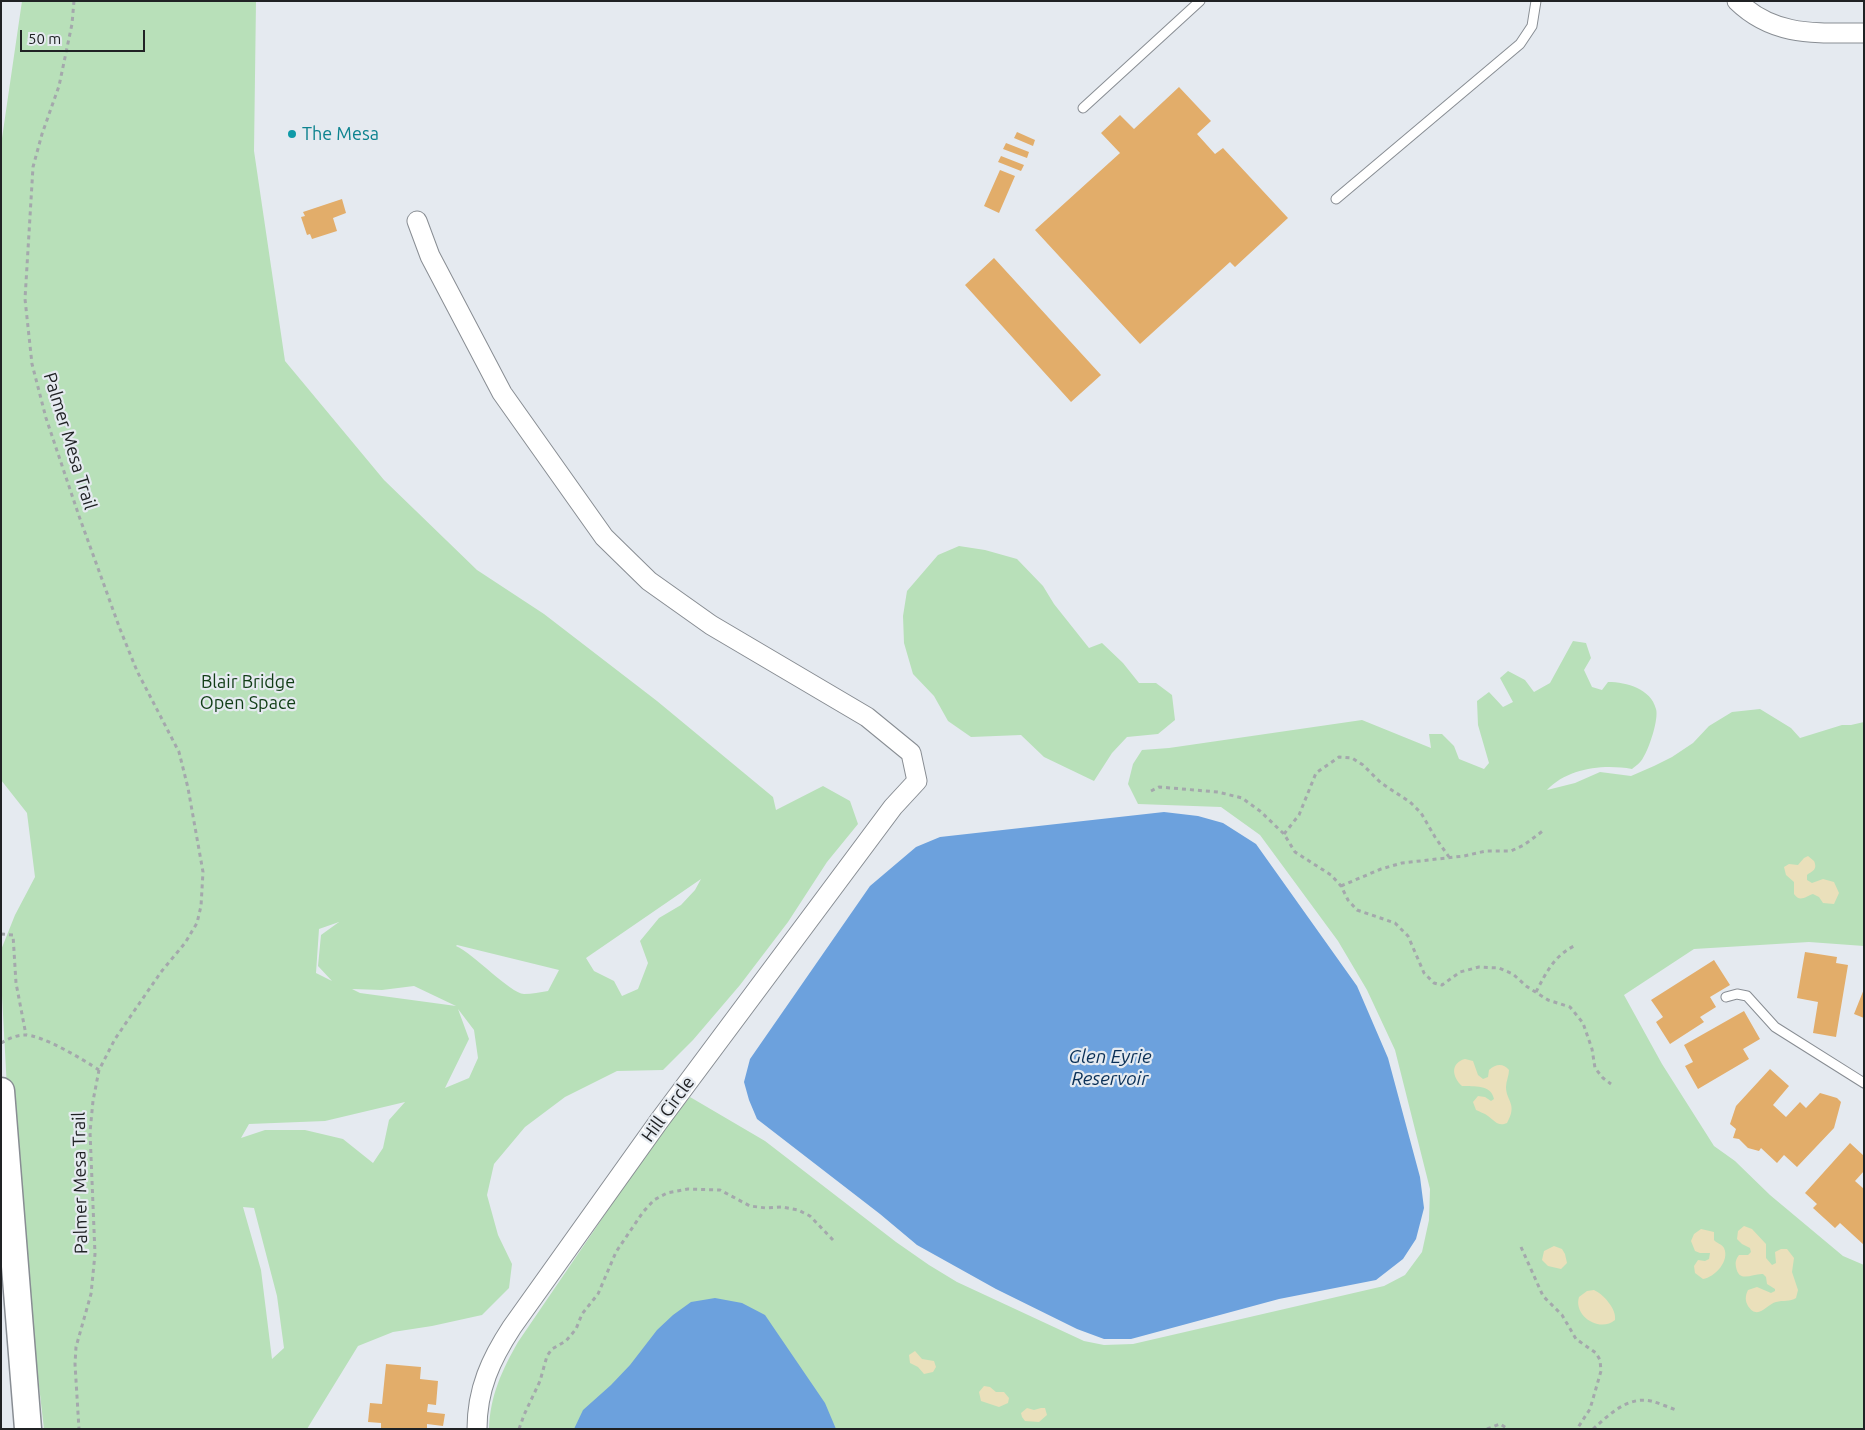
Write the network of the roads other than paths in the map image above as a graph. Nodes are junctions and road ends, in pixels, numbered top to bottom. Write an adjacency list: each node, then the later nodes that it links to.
1 (1200, 1): 5 (lane)
2 (1536, 1): 6 (lane)
3 (1737, 1): 4 (street)
4 (1864, 34)
5 (1083, 108)
6 (1336, 199)
7 (417, 222): 12 (street, Hill Circle)
8 (1726, 997): 9 (lane)
9 (1864, 1083)
10 (1, 1091): 11 (main road)
11 (28, 1429)
12 (476, 1429)

